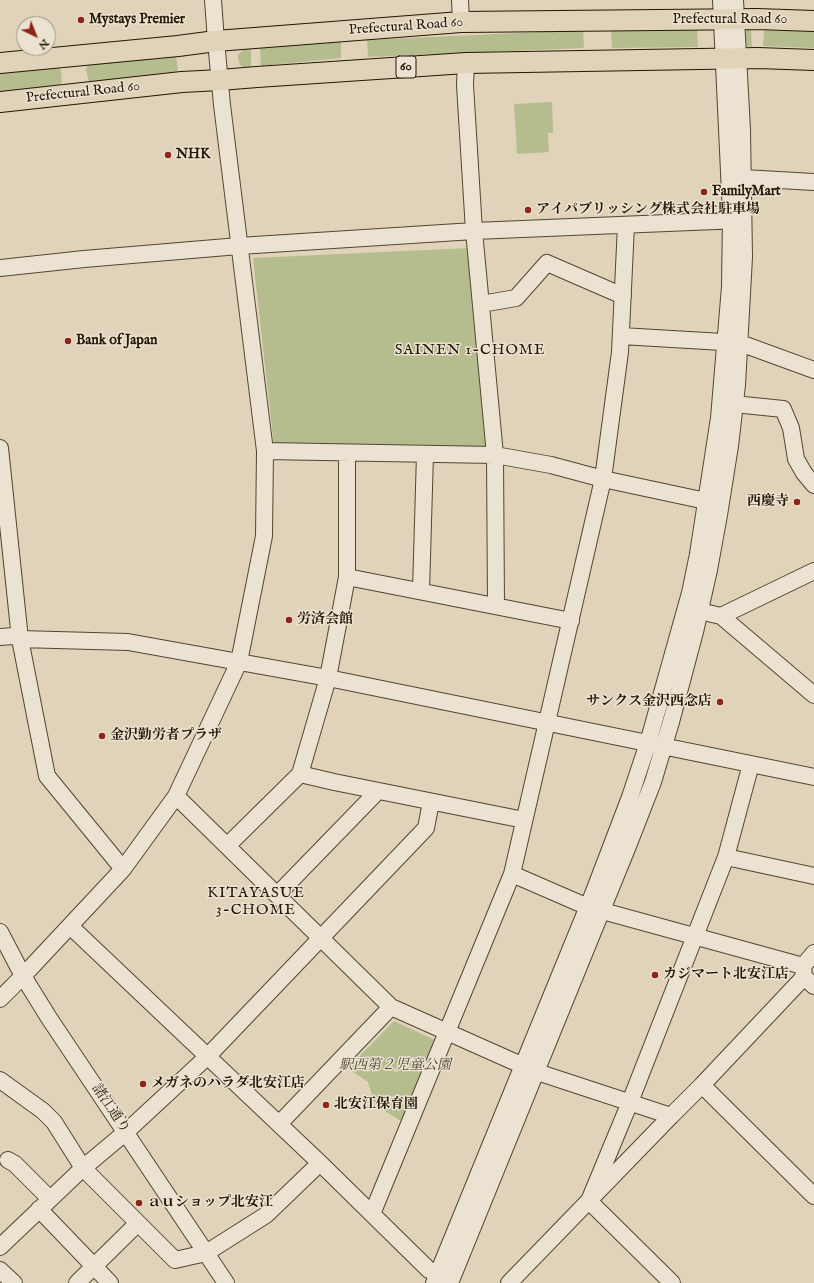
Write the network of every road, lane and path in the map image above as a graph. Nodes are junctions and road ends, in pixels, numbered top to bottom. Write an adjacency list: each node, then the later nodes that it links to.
1 (213, 0): 8 (street)
2 (460, 0): 7 (street)
3 (721, 0): 5 (street)
4 (736, 0): 5 (street)
5 (729, 20): 6 (main road, Prefectural Road 60); 7 (main road, Prefectural Road 60); 9 (street)
6 (814, 21)
7 (461, 22): 8 (main road, Prefectural Road 60)
8 (216, 41): 11 (main road, Prefectural Road 60); 13 (street)
9 (731, 58): 10 (main road, Prefectural Road 60 / 60); 12 (main road, Prefectural Road 60 / 60); 15 (street); 17 (street)
10 (814, 60)
11 (0, 62)
12 (466, 62): 13 (main road, Prefectural Road 60 / 60); 19 (street)
13 (220, 80): 14 (main road, Prefectural Road 60 / 60); 20 (street)
14 (0, 102)
15 (743, 178): 16 (street); 17 (street)
16 (814, 182)
17 (737, 221): 18 (street); 25 (street)
18 (626, 225): 19 (street); 22 (street)
19 (474, 230): 20 (street); 23 (street)
20 (239, 246): 21 (street); 29 (street)
21 (0, 268)
22 (623, 296): 23 (street); 24 (street)
23 (481, 304): 32 (street)
24 (621, 336): 25 (street); 33 (street)
25 (733, 343): 26 (street); 27 (street); 35 (street)
26 (814, 370)
27 (734, 404): 34 (street); 36 (street)
28 (0, 448): 45 (street)
29 (265, 451): 30 (street); 46 (street)
30 (348, 454): 31 (street); 38 (street)
31 (425, 454): 32 (street); 39 (street)
32 (495, 455): 33 (street); 40 (street)
33 (603, 479): 35 (street); 43 (street)
34 (814, 485)
35 (706, 501): 36 (street)
36 (705, 556): 41 (street); 50 (street)
37 (814, 571): 42 (street)
38 (347, 576): 39 (street); 47 (street)
39 (421, 591): 40 (street)
40 (496, 606): 43 (street)
41 (699, 611): 42 (street); 51 (street)
42 (721, 616): 48 (street)
43 (571, 621): 49 (street)
44 (0, 637): 45 (street)
45 (20, 639): 46 (street); 61 (street)
46 (240, 662): 47 (street); 56 (street)
47 (328, 678): 49 (street); 53 (street)
48 (814, 696)
49 (548, 723): 50 (street); 58 (street)
50 (648, 743): 51 (street); 65 (street)
51 (664, 746): 52 (street); 65 (street)
52 (751, 764): 54 (street); 60 (street)
53 (300, 774): 55 (street); 59 (street)
54 (814, 777)
55 (378, 791): 57 (street); 64 (street)
56 (176, 796): 59 (street); 61 (street)
57 (431, 802): 58 (street); 69 (street)
58 (524, 820): 62 (street)
59 (227, 846): 64 (street)
60 (726, 857): 63 (street); 68 (street)
61 (122, 869): 66 (street)
62 (512, 874): 65 (street); 75 (street)
63 (814, 876)
64 (277, 895): 69 (street)
65 (595, 909): 68 (street); 77 (street)
66 (70, 926): 71 (street); 76 (street)
67 (0, 932): 71 (street, 諸江通り)
68 (695, 937): 72 (street); 80 (street)
69 (321, 938): 74 (street); 76 (street)
70 (814, 953): 72 (street)
71 (23, 976): 73 (street); 83 (street, 諸江通り)
72 (807, 976): 79 (street)
73 (0, 999)
74 (391, 1007): 75 (street); 82 (street)
75 (447, 1032): 77 (street); 90 (street)
76 (208, 1056): 82 (street); 83 (street)
77 (530, 1068): 80 (street); 96 (street)
78 (0, 1080): 86 (street)
79 (702, 1085): 81 (street); 87 (street)
80 (630, 1102): 81 (street); 88 (street)
81 (672, 1116): 88 (street)
82 (279, 1124): 85 (street)
83 (126, 1132): 86 (street); 93 (street, 諸江通り)
84 (8, 1160): 89 (street)
85 (320, 1163): 90 (street); 93 (street)
86 (84, 1168): 89 (street); 91 (street)
87 (814, 1196)
88 (589, 1201): 101 (street); 102 (street)
89 (44, 1204): 92 (street); 94 (street)
90 (372, 1214): 96 (street)
91 (138, 1223): 93 (street); 94 (street)
92 (0, 1247)
93 (206, 1253): 100 (street, 諸江通り)
94 (94, 1266): 98 (street); 99 (street)
95 (0, 1270): 97 (street)
96 (444, 1280)
97 (14, 1283)
98 (77, 1283)
99 (110, 1283)
100 (226, 1283)
101 (509, 1283)
102 (672, 1283)

